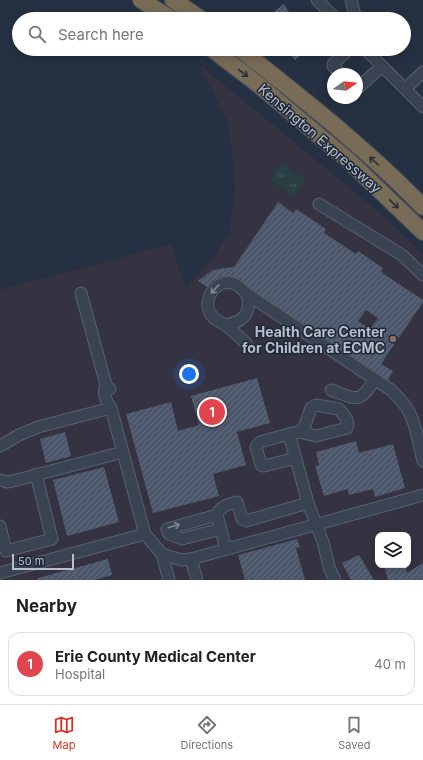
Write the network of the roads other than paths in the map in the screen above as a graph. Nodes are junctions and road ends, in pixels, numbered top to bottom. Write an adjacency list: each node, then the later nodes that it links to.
1 (141, 0): 5 (highway)
2 (173, 0): 6 (highway)
3 (317, 0): 7 (street)
4 (351, 0): 8 (street)
5 (160, 12)
6 (191, 12)
7 (329, 12)
8 (354, 12)
9 (221, 56): 21 (highway, Kensington Expressway, one-way to 21)
10 (249, 56): 20 (highway, Kensington Expressway, one-way to 10)
11 (342, 56): 14 (street)
12 (372, 56): 13 (street)
13 (382, 66): 16 (street); 17 (street)
14 (335, 68)
15 (422, 75): 17 (street)
16 (363, 83)
17 (406, 89): 18 (street)
18 (423, 107)
19 (319, 204): 22 (street)
20 (423, 207)
21 (423, 232)
22 (423, 275)
23 (81, 293): 29 (street)
24 (247, 294): 25 (street); 25 (street, one-way to 25); 27 (street)
25 (225, 325): 26 (street)
26 (247, 344)
27 (375, 380): 28 (street); 33 (street)
28 (331, 390)
29 (111, 408): 30 (street); 31 (street)
30 (0, 446)
31 (122, 452): 34 (street); 42 (street)
32 (296, 458): 32 (street); 37 (street)
33 (423, 461)
34 (36, 474): 35 (street); 40 (street)
35 (0, 480)
36 (423, 495): 39 (street)
37 (308, 503): 38 (street); 39 (street)
38 (217, 515): 41 (street); 41 (street, one-way to 38)
39 (317, 524): 43 (street); 49 (street)
40 (0, 526)
41 (221, 529): 43 (street)
42 (145, 534): 44 (street); 46 (street)
43 (226, 549): 45 (street)
44 (162, 554): 45 (street); 47 (street)
45 (191, 559): 48 (street)
46 (0, 573)
47 (169, 580)
48 (197, 580)
49 (335, 580)

